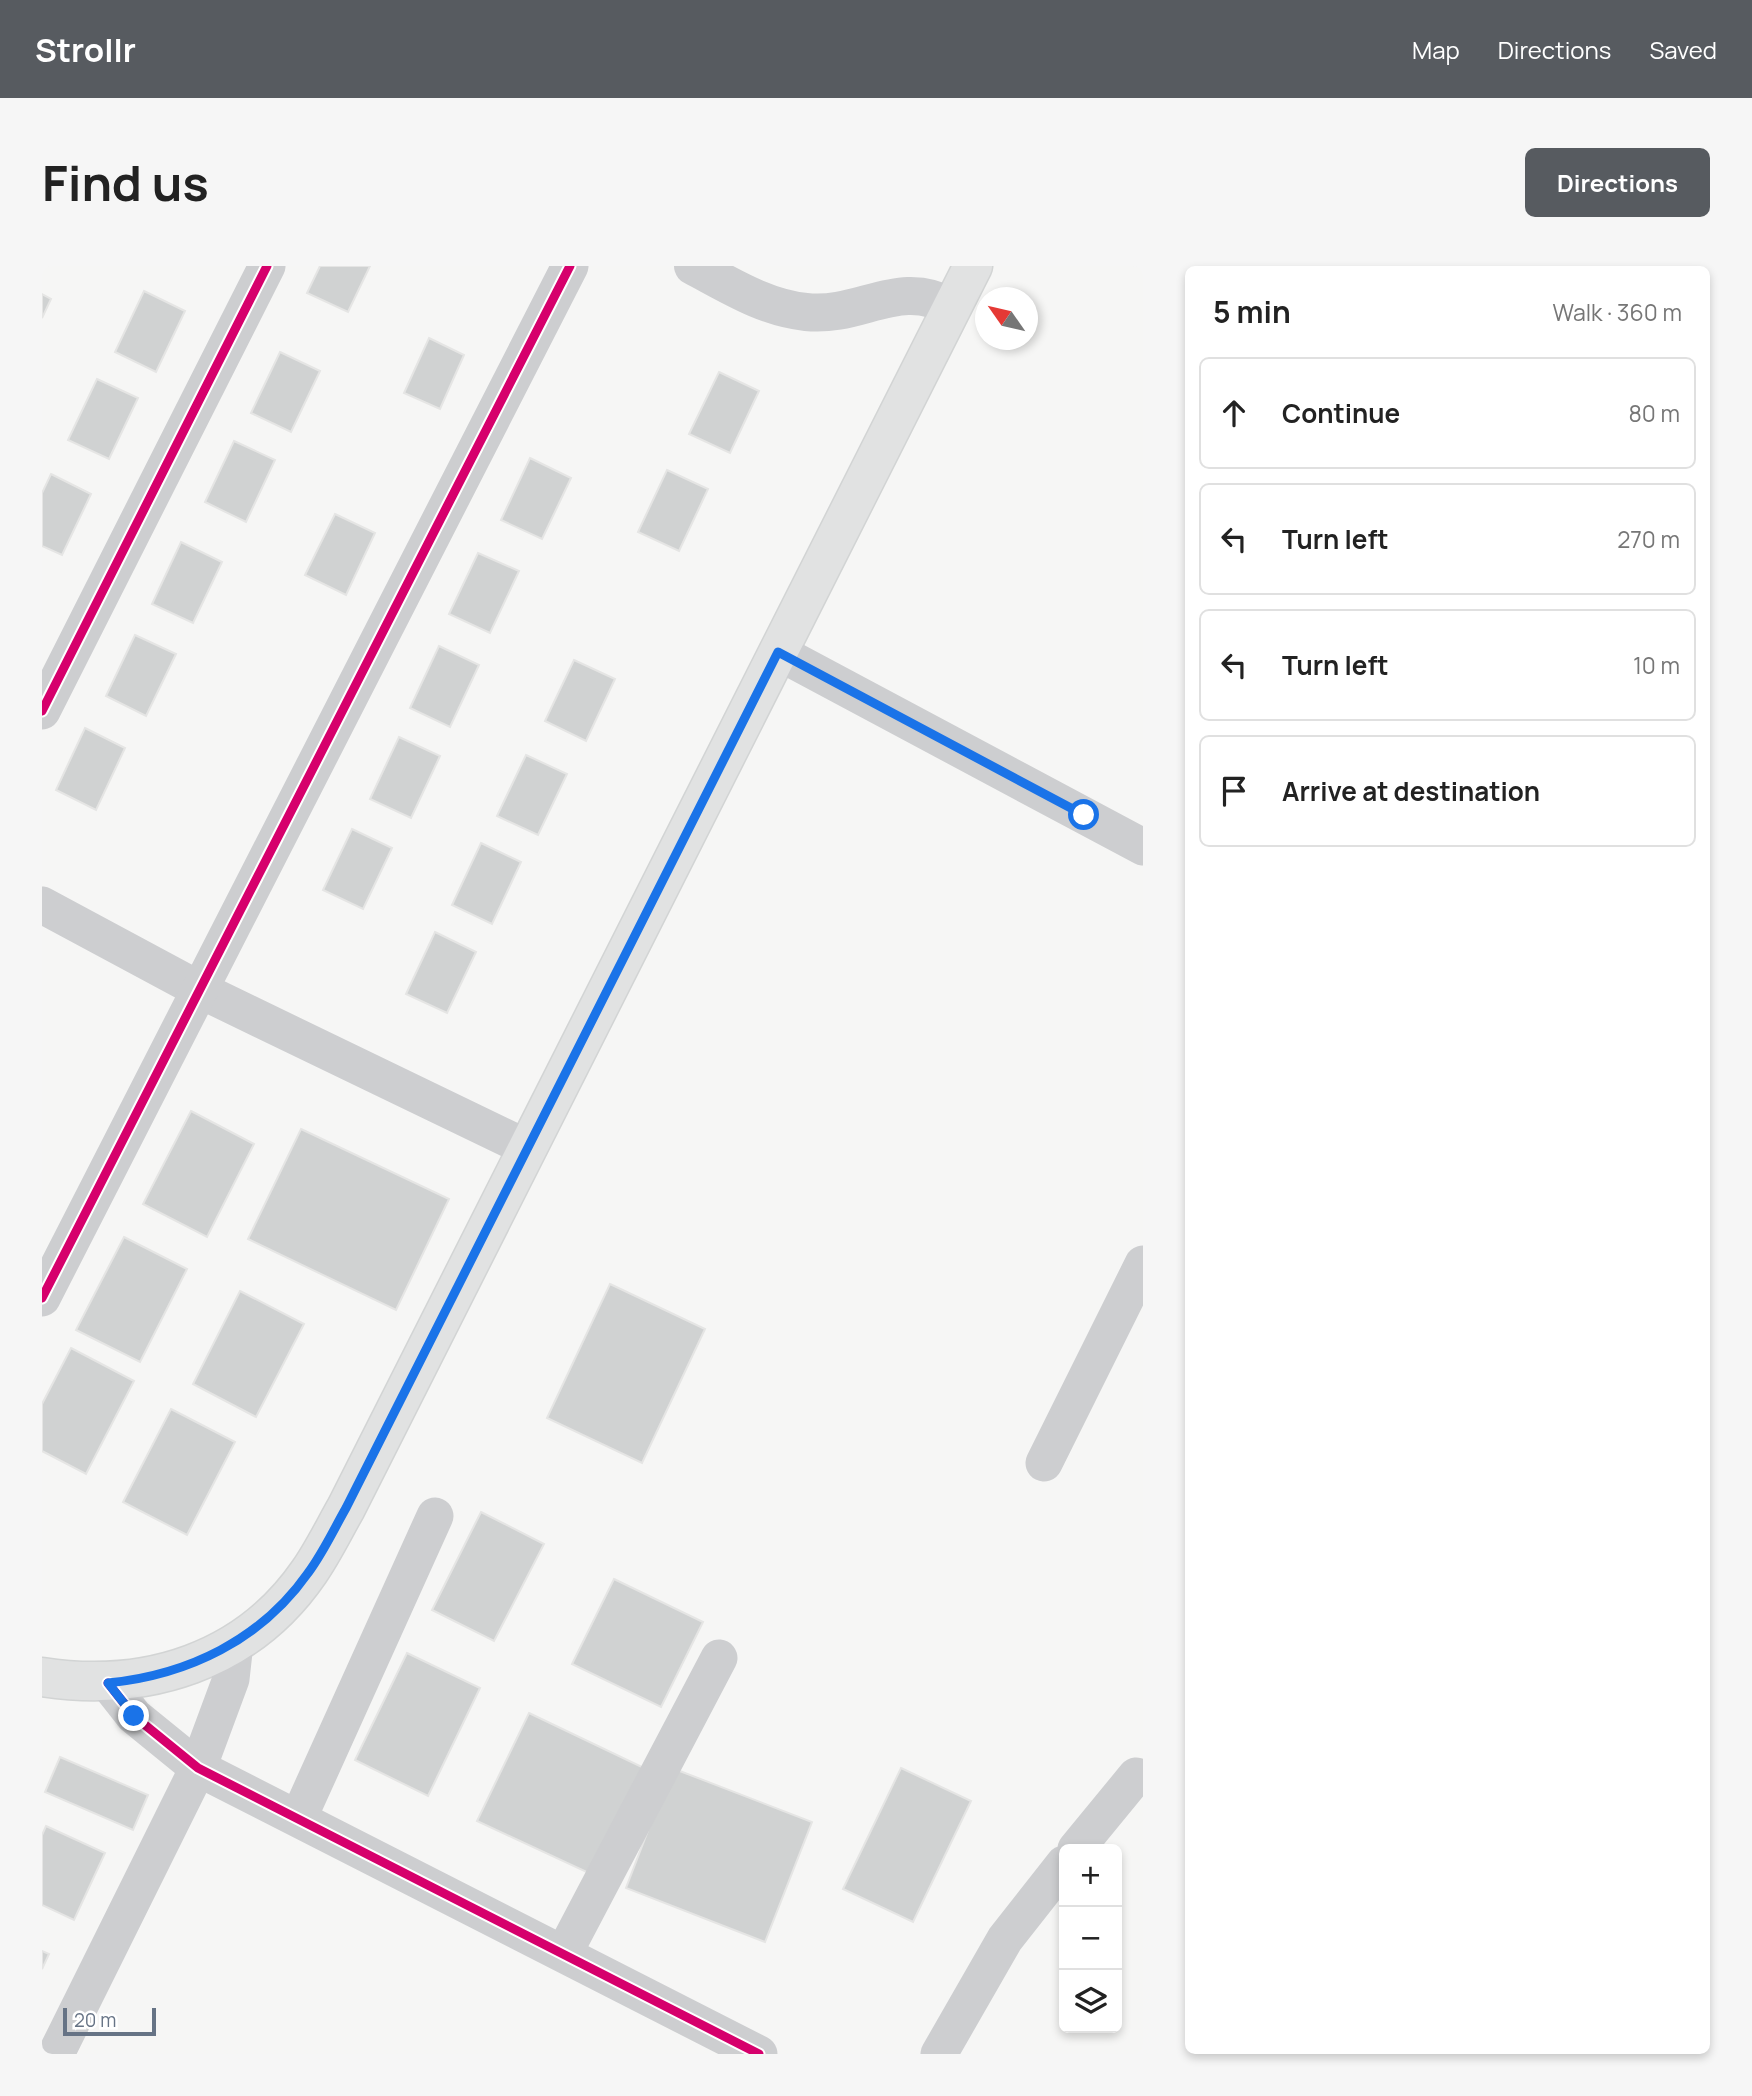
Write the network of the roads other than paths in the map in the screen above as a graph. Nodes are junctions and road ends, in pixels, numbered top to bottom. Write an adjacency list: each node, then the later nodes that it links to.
1 (267, 266): 7 (street)
2 (570, 266): 10 (street)
3 (692, 266): 5 (street)
4 (973, 266): 5 (main road)
5 (952, 307): 6 (main road)
6 (778, 652): 8 (street); 11 (main road)
7 (42, 710)
8 (1143, 847)
9 (42, 905): 10 (street)
10 (201, 990): 11 (street); 13 (street)
11 (527, 1148): 16 (main road)
12 (1143, 1264): 14 (street)
13 (42, 1298)
14 (1044, 1463)
15 (435, 1516): 22 (street)
16 (235, 1643): 19 (main road); 20 (street)
17 (719, 1658): 25 (street)
18 (42, 1677): 19 (main road)
19 (108, 1683): 20 (street)
20 (198, 1768): 22 (street); 26 (street)
21 (1136, 1776): 23 (street)
22 (299, 1817): 25 (street)
23 (1080, 1844)
24 (1059, 1870): 28 (street)
25 (564, 1953): 27 (street)
26 (56, 2054)
27 (759, 2054)
28 (939, 2054)

